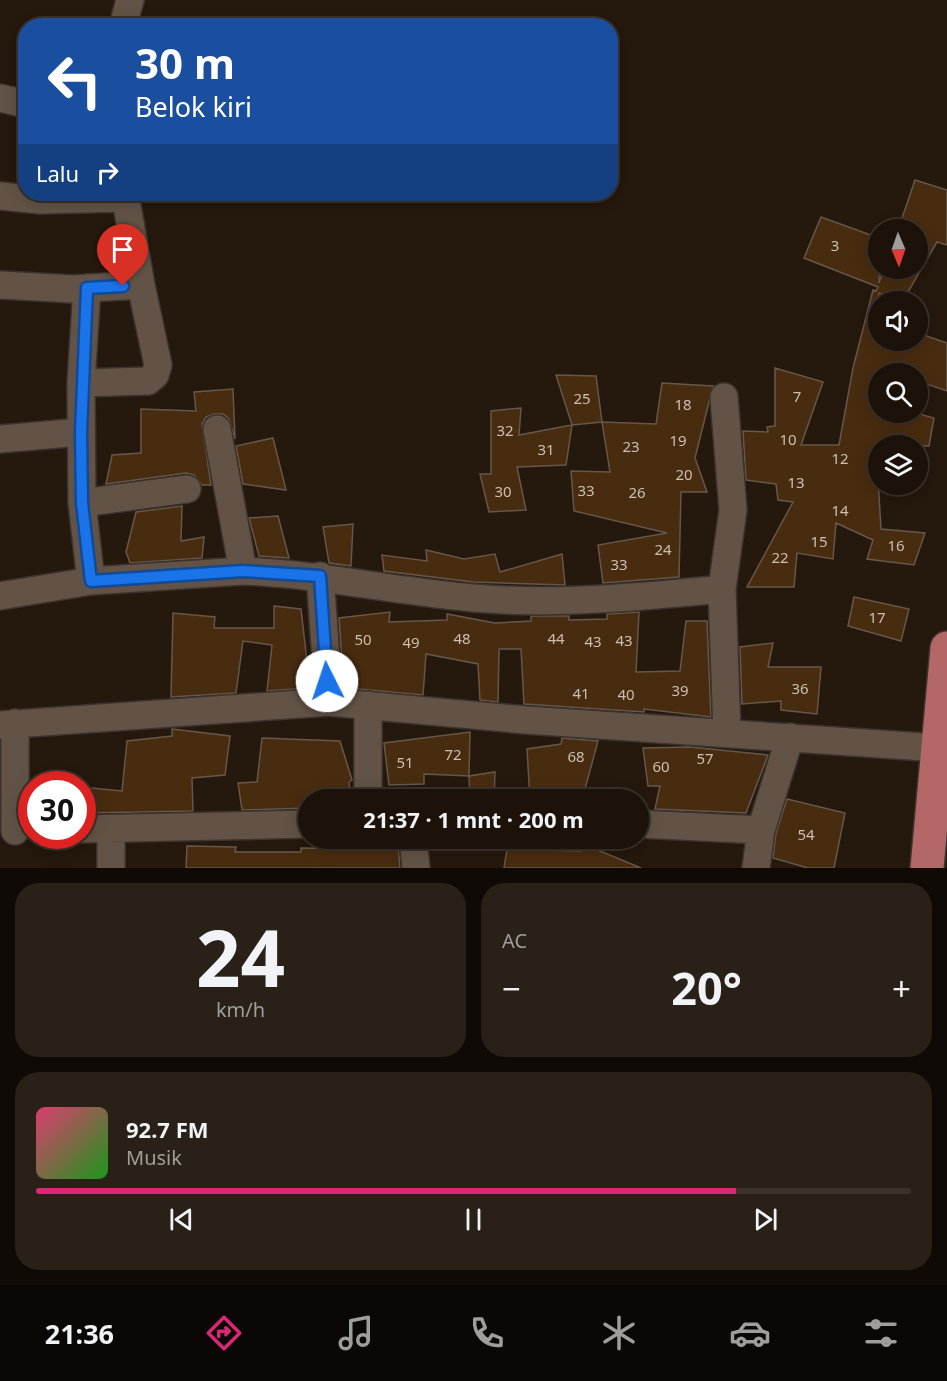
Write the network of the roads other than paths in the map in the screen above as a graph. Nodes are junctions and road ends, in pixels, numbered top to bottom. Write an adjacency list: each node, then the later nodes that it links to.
1 (130, 0): 2 (street)
2 (125, 18)
3 (0, 98): 4 (street)
4 (18, 102)
5 (0, 196): 6 (street)
6 (18, 198)
7 (127, 201): 9 (street)
8 (0, 285): 10 (street)
9 (141, 285): 10 (street); 11 (street)
10 (87, 288): 11 (street)
11 (81, 383): 14 (street)
12 (724, 397): 21 (street)
13 (217, 429): 18 (street)
14 (81, 432): 15 (street); 17 (street)
15 (0, 439)
16 (187, 489): 17 (street)
17 (82, 503): 20 (street)
18 (243, 571): 19 (street); 20 (street)
19 (320, 576): 21 (street); 25 (street)
20 (91, 581): 22 (street)
21 (722, 589): 28 (street)
22 (0, 596)
23 (947, 648): 24 (main road)
24 (945, 688): 30 (main road)
25 (329, 702): 26 (street); 27 (street)
26 (368, 705): 28 (street); 31 (street)
27 (8, 724): 37 (street)
28 (727, 733): 29 (street)
29 (790, 737): 30 (street); 36 (street)
30 (939, 748): 42 (main road)
31 (368, 789)
32 (298, 824): 34 (street)
33 (649, 824): 36 (street)
34 (111, 829): 35 (street); 39 (street)
35 (96, 830)
36 (761, 830): 41 (street)
37 (16, 831)
38 (414, 849): 40 (street)
39 (111, 868)
40 (416, 868)
41 (756, 868)
42 (927, 868)

